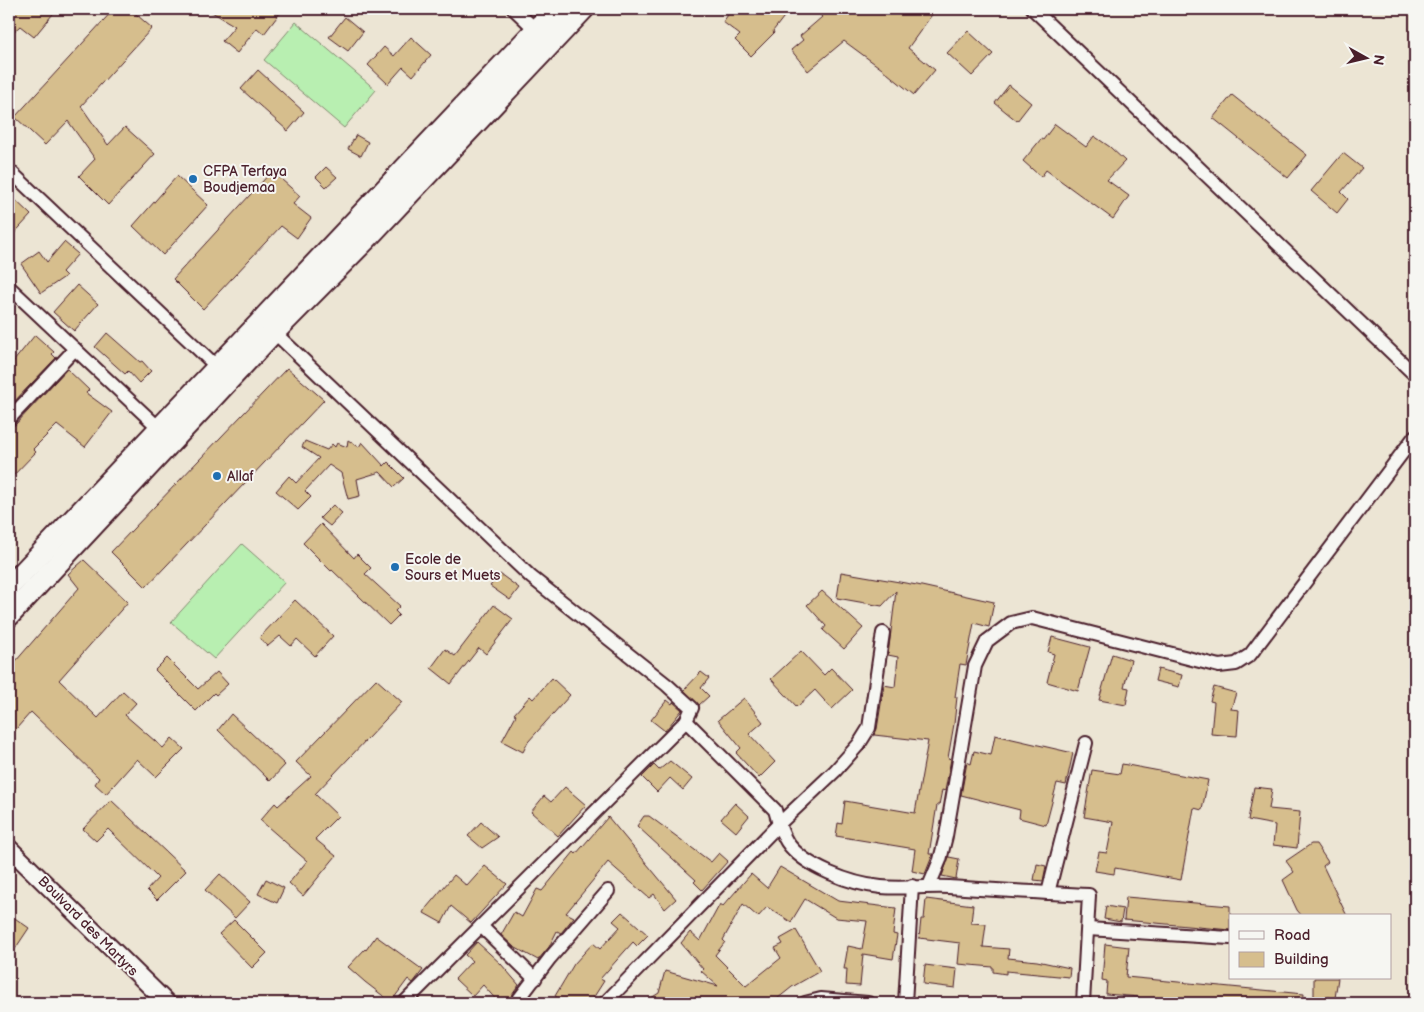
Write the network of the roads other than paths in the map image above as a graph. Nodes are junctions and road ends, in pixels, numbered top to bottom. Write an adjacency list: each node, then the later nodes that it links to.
1 (514, 9): 5 (street)
2 (556, 9): 5 (highway)
3 (583, 9): 8 (highway)
4 (1033, 9): 11 (street)
5 (536, 30): 8 (highway)
6 (9, 170): 10 (street)
7 (9, 286): 9 (street)
8 (269, 325): 10 (main road); 16 (main road); 18 (street)
9 (75, 350): 12 (street); 13 (street)
10 (217, 367): 13 (main road)
11 (1415, 375)
12 (9, 420)
13 (160, 429): 15 (main road)
14 (1415, 436): 23 (street)
15 (9, 587)
16 (9, 616)
17 (883, 634): 20 (street)
18 (686, 721): 20 (street); 26 (street)
19 (1086, 743): 25 (street)
20 (779, 824): 22 (street); 33 (street)
21 (9, 848): 30 (street, Boulvard des Martyrs)
22 (912, 886): 23 (street); 36 (street)
23 (929, 886): 25 (street)
24 (608, 890): 29 (street)
25 (1048, 893): 27 (street)
26 (481, 926): 29 (street); 31 (street)
27 (1088, 928): 28 (street); 37 (street)
28 (1229, 938)
29 (535, 979): 32 (street)
30 (167, 1003)
31 (404, 1003)
32 (516, 1003)
33 (605, 1003)
34 (805, 1003): 35 (street)
35 (868, 1003)
36 (906, 1003)
37 (1083, 1003)

